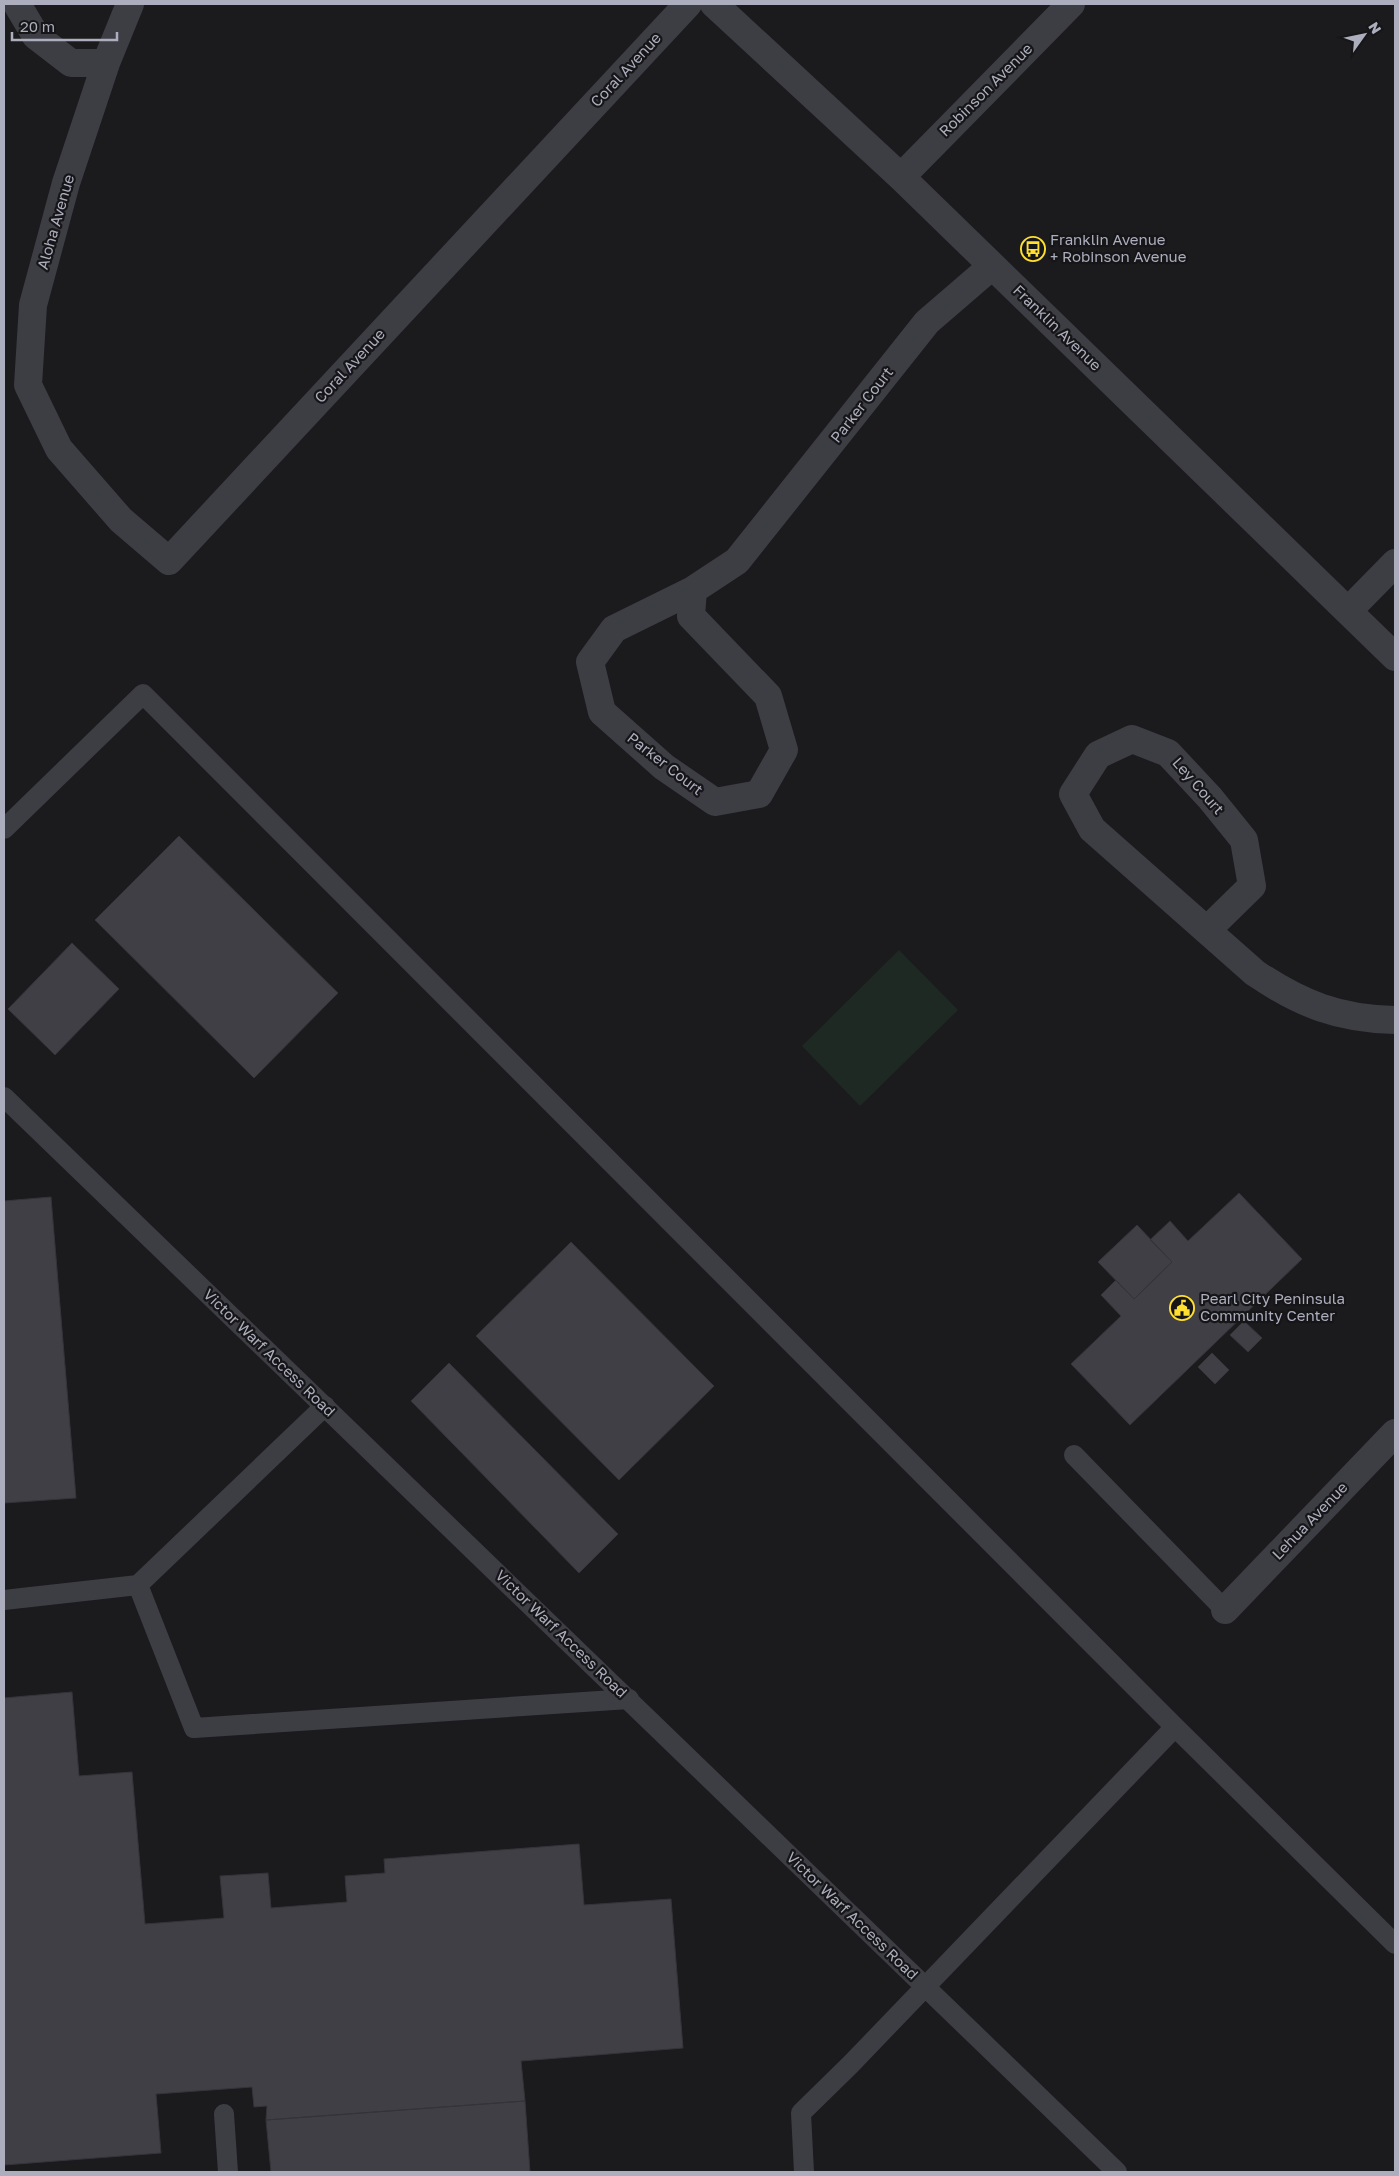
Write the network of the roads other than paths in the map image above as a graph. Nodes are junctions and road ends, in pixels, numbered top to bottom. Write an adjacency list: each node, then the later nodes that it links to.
1 (17, 4): 6 (street)
2 (130, 4): 6 (street, Aloha Avenue)
3 (688, 4): 9 (street, Coral Avenue)
4 (714, 4): 7 (street, Franklin Avenue)
5 (1071, 4): 7 (street, Robinson Avenue)
6 (106, 63): 9 (street, Aloha Avenue)
7 (901, 177): 8 (street, Franklin Avenue)
8 (992, 266): 11 (street, Parker Court); 12 (street, Franklin Avenue)
9 (28, 385)
10 (1395, 563): 12 (street)
11 (693, 590): 11 (street, Parker Court)
12 (1348, 611): 13 (street, Franklin Avenue)
13 (1395, 657)
14 (4, 830): 25 (lane)
15 (1207, 930): 15 (street, Ley Court); 16 (street, Ley Court)
16 (1395, 1020)
17 (4, 1097): 18 (lane, Victor Warf Access Road)
18 (324, 1406): 21 (lane); 24 (lane, Victor Warf Access Road)
19 (1395, 1433): 23 (street, Lehua Avenue)
20 (1074, 1455): 23 (lane)
21 (138, 1584): 22 (lane); 24 (lane)
22 (4, 1600)
23 (1225, 1610)
24 (629, 1699): 27 (lane, Victor Warf Access Road)
25 (1175, 1727): 26 (lane); 27 (lane)
26 (1395, 1944)
27 (925, 1987): 30 (lane); 31 (lane, Victor Warf Access Road)
28 (224, 2114): 29 (lane)
29 (228, 2172)
30 (804, 2172)
31 (1117, 2172)

